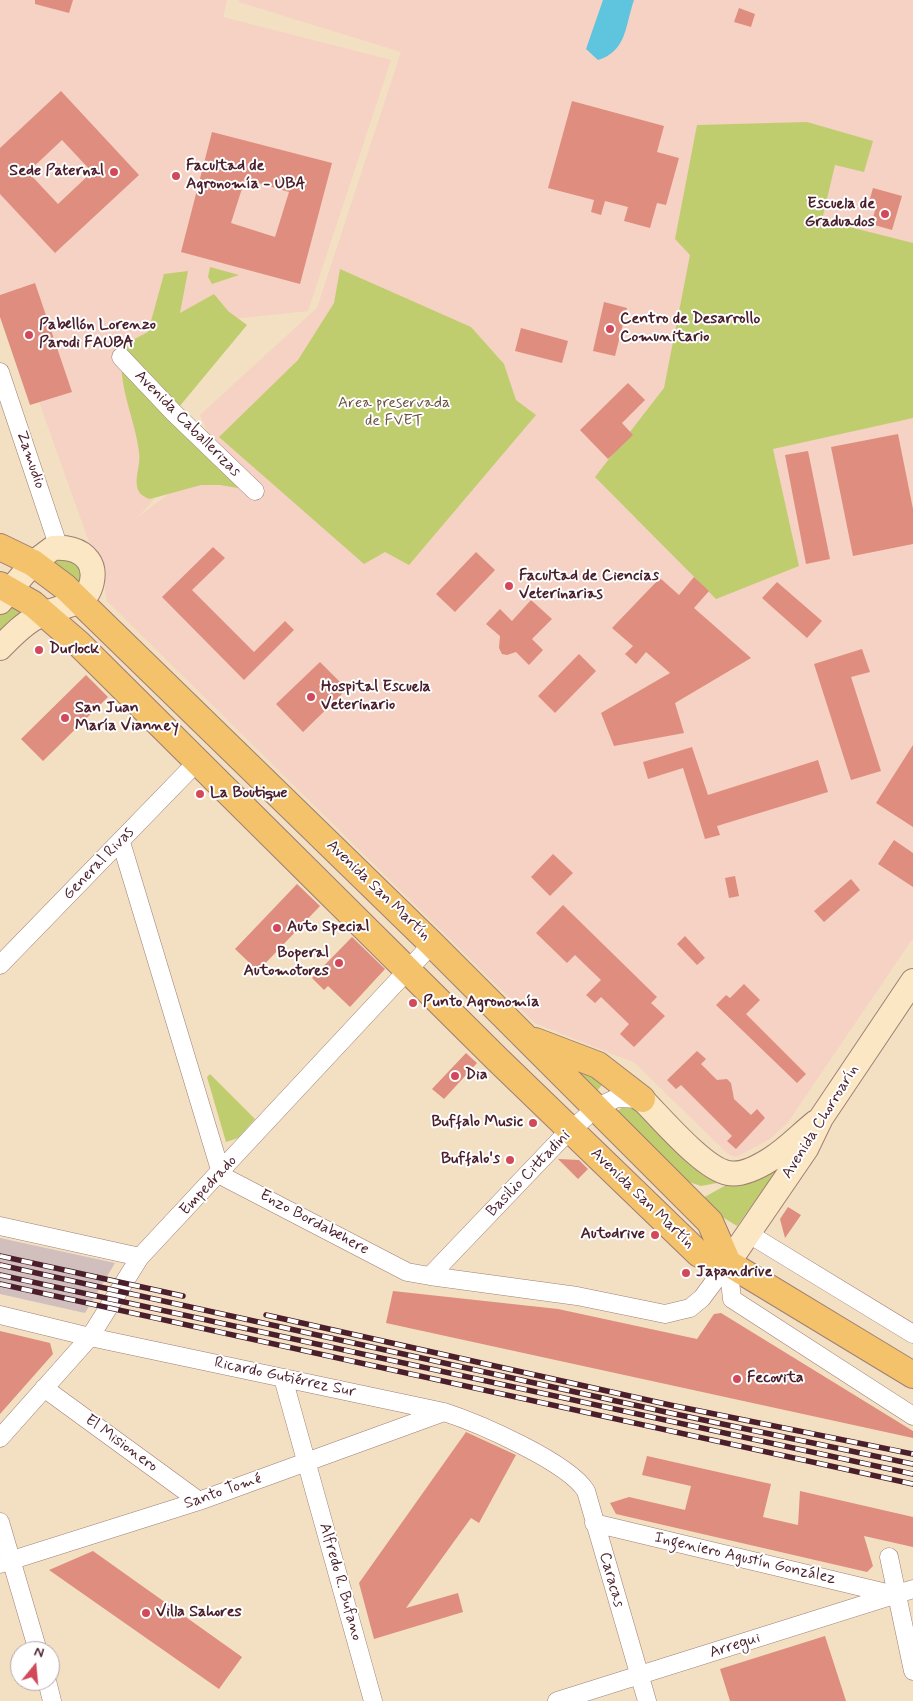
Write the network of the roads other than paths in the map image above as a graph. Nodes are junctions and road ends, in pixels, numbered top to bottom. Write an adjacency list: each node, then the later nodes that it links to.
1 (121, 357): 3 (street, Avenida Caballerizas)
2 (0, 372): 5 (street, Zamudio)
3 (255, 491)
4 (0, 547): 6 (main road, Avenida San Martín)
5 (59, 548): 6 (main road); 8 (main road)
6 (33, 562): 7 (main road); 8 (main road, Avenida San Martín)
7 (3, 592): 9 (main road, Avenida San Martín)
8 (79, 601): 9 (main road); 13 (main road, Avenida San Martín)
9 (44, 613): 10 (main road); 11 (main road, Avenida San Martín)
10 (0, 648)
11 (197, 762): 12 (street, General Rivas); 15 (main road, Avenida San Martín)
12 (121, 842): 14 (street, General Rivas); 22 (street)
13 (432, 944): 15 (street, Empedrado); 17 (main road, Avenida San Martín)
14 (0, 965)
15 (408, 970): 21 (main road, Avenida San Martín); 22 (street, Empedrado)
16 (912, 984): 20 (main road, Avenida Chorroarín)
17 (525, 1037): 18 (main road); 19 (main road, Avenida San Martín)
18 (642, 1099): 19 (street, Basilio Cittadini); 20 (main road)
19 (597, 1107): 21 (street, Basilio Cittadini); 26 (main road, Avenida San Martín)
20 (821, 1118): 24 (main road, Avenida Chorroarín)
21 (571, 1130): 26 (main road, Avenida San Martín); 27 (street, Basilio Cittadini)
22 (221, 1173): 25 (street, Empedrado); 27 (street, Enzo Bordabehere)
23 (0, 1226): 25 (street)
24 (749, 1234): 26 (main road, Avenida Chorroarín); 29 (street)
25 (140, 1257): 30 (street, Empedrado)
26 (728, 1263): 27 (street, Enzo Bordabehere); 31 (main road, Avenida San Martín); 35 (street, Avenida San Martín)
27 (430, 1276)
28 (0, 1315): 30 (street, Ricardo Gutiérrez Sur)
29 (913, 1334)
30 (90, 1337): 32 (street, Ricardo Gutiérrez Sur); 33 (street, Empedrado)
31 (913, 1375)
32 (284, 1378): 34 (street, Ricardo Gutiérrez Sur); 37 (street, Alfredo R. Bufano)
33 (44, 1388): 36 (street, Empedrado); 39 (street, El Misionero)
34 (444, 1412): 37 (street, Santo Tomé); 38 (street, Ricardo Gutiérrez Sur)
35 (913, 1416)
36 (0, 1438)
37 (307, 1463): 39 (street, Santo Tomé); 49 (street, Alfredo R. Bufano)
38 (561, 1468): 41 (street, Caracas)
39 (199, 1501): 43 (street, Santo Tomé)
40 (0, 1522): 43 (street)
41 (594, 1523): 45 (street, Ingeniero Agustín González); 48 (street, Caracas)
42 (889, 1557): 45 (street)
43 (6, 1562): 46 (street)
44 (913, 1589): 45 (street, Arregui)
45 (896, 1595): 47 (street); 48 (street, Arregui)
46 (34, 1641)
47 (913, 1671)
48 (640, 1676): 50 (street, Arregui); 51 (street, Caracas)
49 (374, 1701)
50 (557, 1701)
51 (647, 1701)

